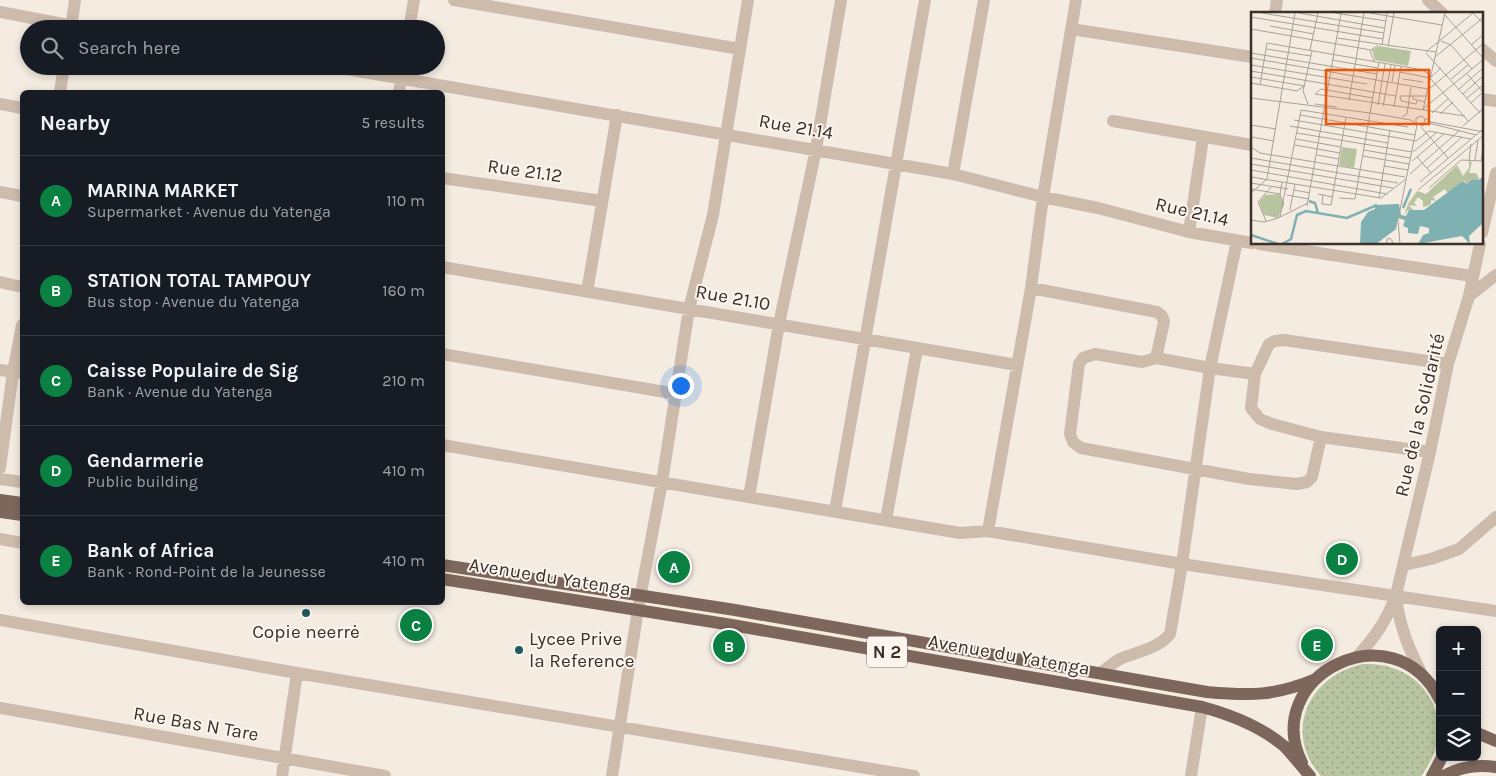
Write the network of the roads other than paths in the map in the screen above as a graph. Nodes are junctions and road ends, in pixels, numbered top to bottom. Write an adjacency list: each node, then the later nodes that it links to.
1 (75, 0): 13 (street)
2 (414, 0): 14 (street)
3 (454, 0): 16 (street)
4 (748, 0): 16 (street)
5 (841, 0): 32 (street)
6 (925, 0): 33 (street)
7 (984, 0): 35 (street)
8 (1076, 0): 15 (street)
9 (1428, 0): 11 (street)
10 (0, 12): 12 (street)
11 (1441, 12)
12 (38, 20)
13 (72, 20)
14 (411, 20)
15 (1071, 29): 18 (street); 39 (street)
16 (740, 49): 29 (street)
17 (1484, 51): 19 (street)
18 (1251, 58)
19 (1496, 61)
20 (63, 75): 23 (street)
21 (401, 75): 24 (street)
22 (417, 75): 27 (street, Rue 21.14)
23 (60, 90)
24 (398, 90)
25 (0, 104): 26 (street)
26 (20, 108)
27 (616, 115): 29 (street, Rue 21.14); 40 (street)
28 (1113, 121): 30 (street)
29 (726, 134): 32 (street, Rue 21.14); 56 (street)
30 (1203, 138): 31 (street); 42 (street)
31 (1251, 146)
32 (816, 149): 33 (street, Rue 21.14); 57 (street)
33 (897, 163): 35 (street, Rue 21.14); 58 (street)
34 (1496, 173): 41 (street)
35 (953, 174): 39 (street, Rue 21.14)
36 (445, 178): 40 (street, Rue 21.12)
37 (0, 192): 38 (street)
38 (20, 196)
39 (1043, 196): 42 (street, Rue 21.14); 53 (street)
40 (602, 201): 54 (street)
41 (1484, 224)
42 (1189, 232): 43 (street, Rue 21.14)
43 (1236, 241): 44 (street, Rue 21.14); 65 (street)
44 (1251, 243)
45 (1278, 245): 47 (street)
46 (1480, 245): 50 (street, Rue de la Solidarité)
47 (1296, 246): 50 (street)
48 (445, 268): 54 (street, Rue 21.10)
49 (1496, 275): 55 (street)
50 (1472, 276): 55 (street, Rue de la Solidarité)
51 (0, 282): 52 (street)
52 (20, 286)
53 (1031, 288): 62 (street); 64 (street)
54 (587, 292): 56 (street, Rue 21.10)
55 (1469, 296): 63 (street, Rue de la Solidarité)
56 (689, 309): 57 (street, Rue 21.10); 69 (street)
57 (779, 324): 58 (street, Rue 21.10); 78 (street)
58 (866, 339): 60 (street, Rue 21.10); 82 (street)
59 (20, 349): 67 (street)
60 (917, 349): 64 (street, Rue 21.10); 85 (street)
61 (445, 355): 69 (street)
62 (1156, 358): 65 (street); 74 (street)
63 (1448, 364): 68 (street); 72 (street, Rue de la Solidarité)
64 (1017, 365): 86 (street)
65 (1210, 368): 68 (street); 74 (street)
66 (0, 370): 67 (street)
67 (18, 373): 73 (street)
68 (1255, 374): 70 (street)
69 (676, 394): 77 (street)
70 (1321, 437): 72 (street); 74 (street)
71 (445, 446): 77 (street)
72 (1430, 452): 90 (street, Rue de la Solidarité)
73 (0, 468)
74 (1195, 468): 89 (street)
75 (0, 479): 76 (street)
76 (20, 482)
77 (662, 482): 78 (street); 94 (street)
78 (749, 497): 82 (street)
79 (0, 500): 80 (main road)
80 (20, 503)
81 (0, 512): 83 (main road)
82 (835, 512): 85 (street)
83 (20, 515)
84 (1496, 516): 90 (street)
85 (886, 520): 86 (street)
86 (988, 531): 89 (street)
87 (0, 539): 88 (street)
88 (20, 543)
89 (1182, 564): 93 (street); 101 (street)
90 (1404, 564): 93 (street, Rue de la Solidarité)
91 (445, 565): 94 (main road, Avenue du Yatenga / N 2)
92 (445, 579): 95 (main road, Avenue du Yatenga / N 2)
93 (1396, 595): 96 (street); 98 (street, Rue de la Solidarité); 102 (street, Rue de la Solidarité)
94 (640, 596): 95 (street); 99 (main road, Avenue du Yatenga / N 2)
95 (638, 610): 103 (main road, Avenue du Yatenga / N 2); 108 (street)
96 (1496, 611)
97 (0, 620): 100 (street)
98 (1357, 657): 102 (main road, N 2); 104 (main road, N 2)
99 (1039, 664): 101 (main road, Avenue du Yatenga / N 2); 103 (main road)
100 (296, 673): 108 (street); 111 (street)
101 (1100, 673): 104 (main road, Avenue du Yatenga / N 2)
102 (1423, 676): 105 (main road, N 2)
103 (1036, 678): 106 (main road, Avenue du Yatenga / N 2)
104 (1316, 679): 119 (main road, N 2)
105 (1436, 694)
106 (1202, 707): 118 (street); 119 (main road, Avenue du Yatenga / N 2)
107 (0, 708): 111 (street, Rue Bas N Tare)
108 (619, 726): 116 (street); 117 (street)
109 (1481, 735): 110 (main road)
110 (1496, 741)
111 (285, 759): 114 (street); 115 (street, Rue Bas N Tare)
112 (1440, 761): 120 (main road)
113 (1493, 768): 121 (main road)
114 (282, 776)
115 (385, 776)
116 (612, 776)
117 (914, 776)
118 (1191, 776)
119 (1310, 776)
120 (1432, 776)
121 (1444, 776)

